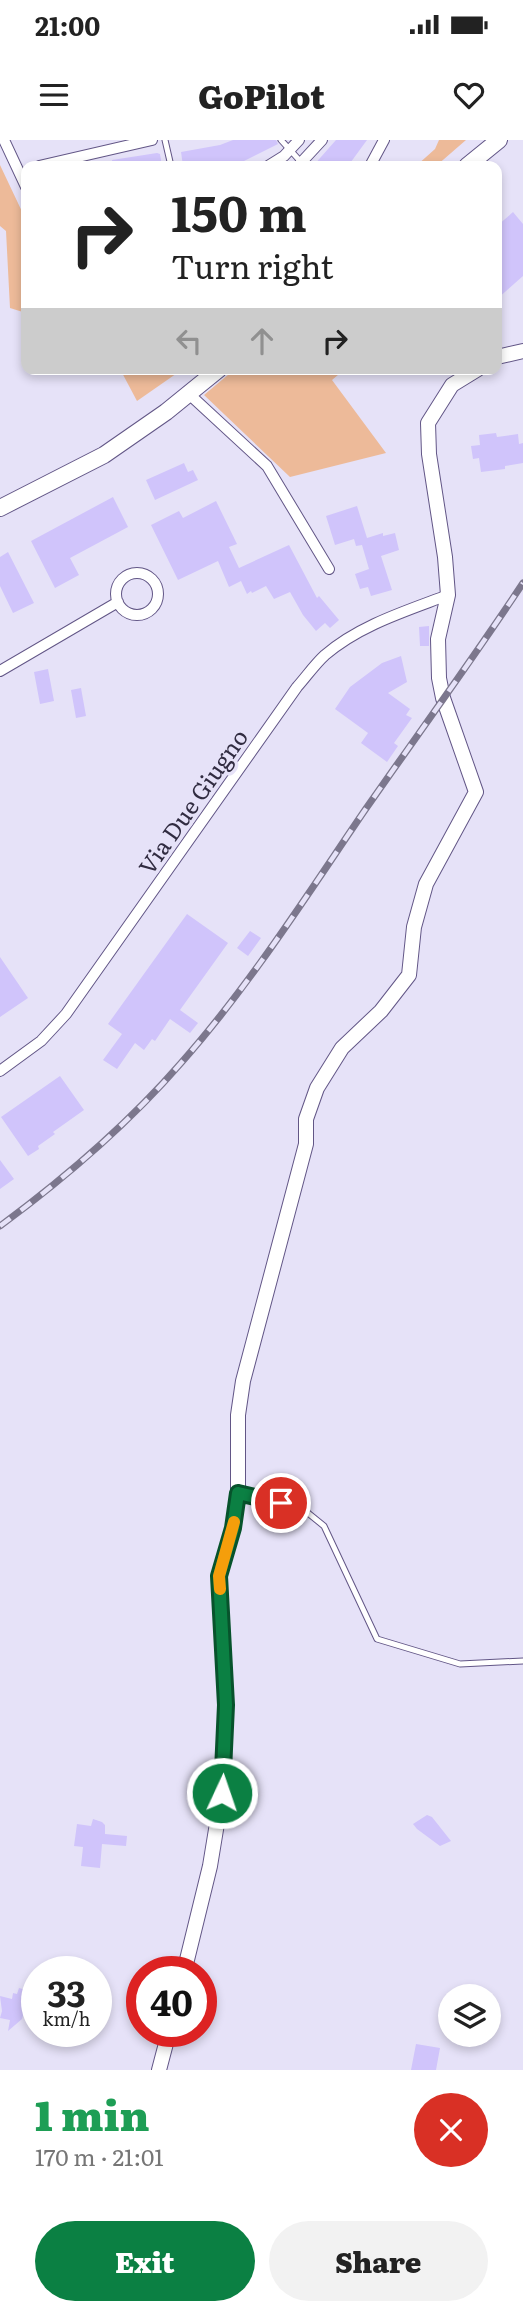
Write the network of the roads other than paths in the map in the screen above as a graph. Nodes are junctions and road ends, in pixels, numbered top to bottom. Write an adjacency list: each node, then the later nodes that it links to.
1 (4, 140): 18 (street)
2 (152, 140): 9 (street)
3 (165, 140): 12 (lane)
4 (281, 140): 10 (lane)
5 (299, 140): 10 (street)
6 (322, 140): 15 (street)
7 (384, 140): 16 (street)
8 (499, 140): 17 (main road)
9 (127, 143): 11 (street)
10 (289, 150): 13 (street); 14 (lane)
11 (57, 161)
12 (170, 161)
13 (275, 161)
14 (298, 161)
15 (303, 161)
16 (373, 161)
17 (473, 161)
18 (21, 168)
19 (523, 351): 20 (street)
20 (502, 356)
21 (212, 375): 23 (main road)
22 (469, 375): 26 (street)
23 (189, 394): 24 (main road); 25 (street)
24 (0, 508)
25 (329, 569)
26 (448, 595): 29 (street, Via Due Giugno); 30 (street)
27 (118, 602): 28 (street)
28 (0, 671)
29 (0, 1071)
30 (238, 1493): 31 (lane); 32 (street)
31 (523, 1661)
32 (188, 1956)
33 (165, 2047): 34 (street)
34 (159, 2070)

